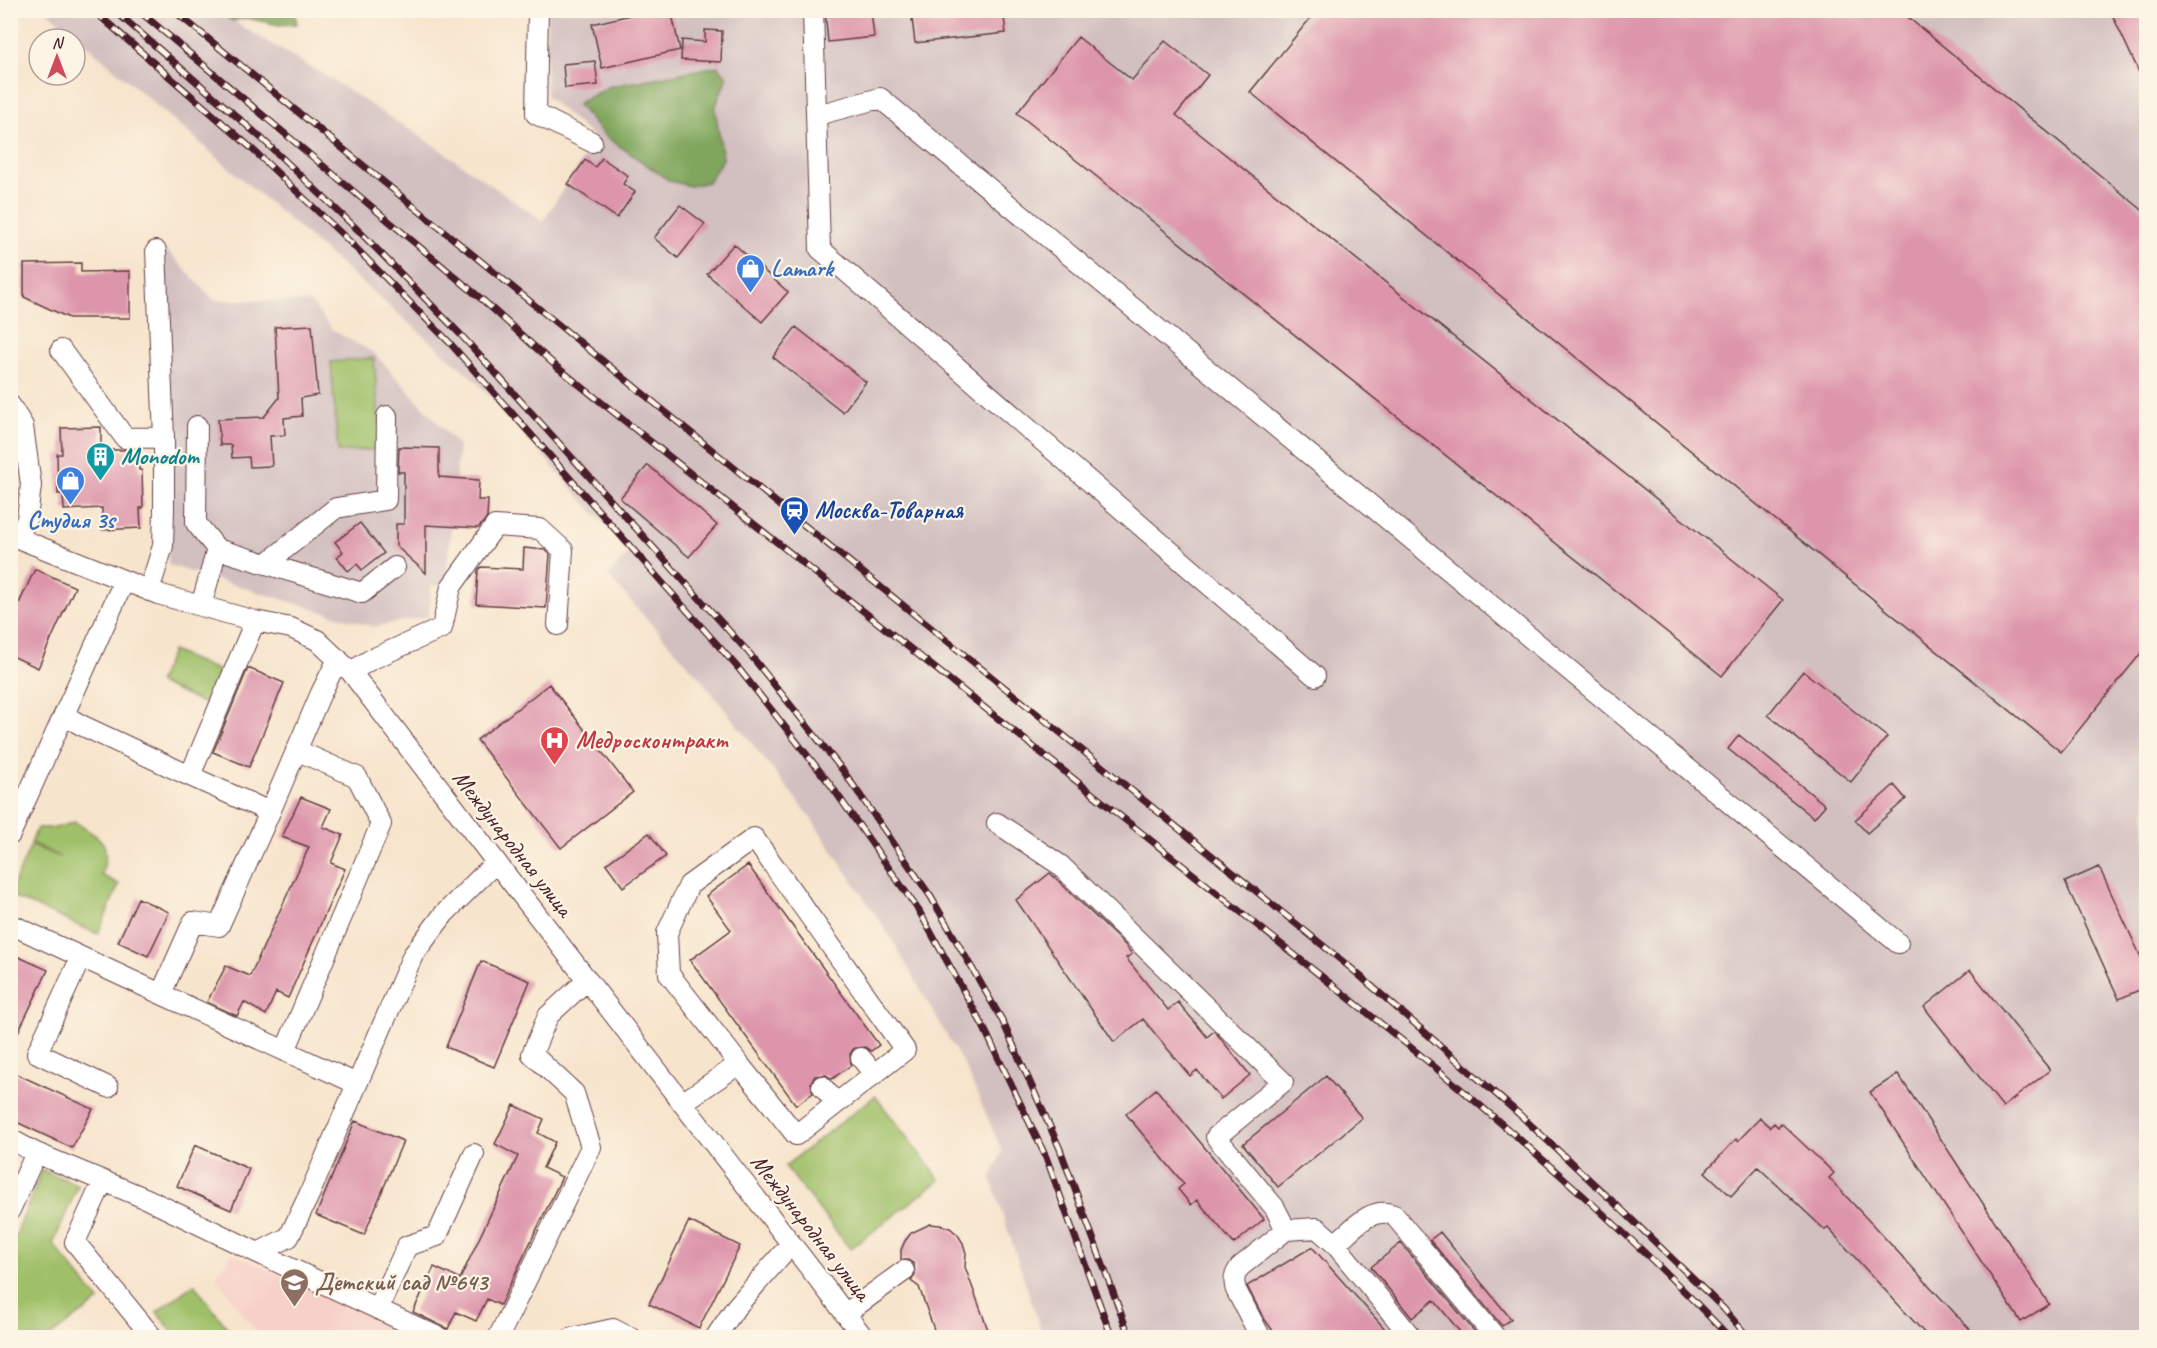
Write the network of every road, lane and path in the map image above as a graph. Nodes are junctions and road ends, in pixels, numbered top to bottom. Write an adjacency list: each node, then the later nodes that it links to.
1 (538, 10): 4 (street)
2 (813, 10): 3 (street)
3 (816, 115): 21 (street); 30 (street)
4 (592, 142)
5 (156, 251): 10 (street)
6 (61, 350): 10 (street)
7 (10, 405): 11 (street)
8 (387, 416): 13 (street)
9 (197, 426): 12 (street)
10 (164, 437): 16 (street)
11 (14, 537): 15 (street, Международная улица)
12 (217, 549): 13 (street); 17 (street)
13 (266, 564): 14 (street)
14 (395, 567)
15 (124, 581): 16 (street, Международная улица); 22 (street)
16 (149, 591): 17 (street, Международная улица)
17 (201, 606): 18 (street, Международная улица)
18 (255, 621): 20 (street, Международная улица); 24 (street)
19 (558, 624): 20 (street)
20 (345, 666): 23 (street); 28 (street, Международная улица)
21 (1315, 676)
22 (64, 715): 24 (street); 27 (street)
23 (296, 750): 25 (street); 34 (street)
24 (190, 776): 25 (street)
25 (270, 812): 33 (street)
26 (997, 823): 48 (street)
27 (10, 835)
28 (496, 862): 32 (street, Международная улица); 38 (street)
29 (10, 924): 31 (street)
30 (1898, 943)
31 (81, 957): 33 (street); 40 (street)
32 (587, 980): 41 (street, Международная улица); 57 (street)
33 (161, 994): 34 (street)
34 (285, 1051): 38 (street)
35 (861, 1058): 37 (street)
36 (739, 1064): 37 (street); 41 (street); 42 (street)
37 (874, 1074): 42 (street)
38 (357, 1084): 51 (street)
39 (822, 1086): 42 (street)
40 (108, 1087)
41 (682, 1103): 49 (street, Международная улица)
42 (837, 1103)
43 (10, 1139): 44 (street)
44 (36, 1153): 46 (street); 47 (street)
45 (474, 1154): 53 (street)
46 (103, 1181): 51 (street); 55 (street)
47 (10, 1210)
48 (1286, 1230): 50 (street); 62 (street)
49 (791, 1244): 54 (street, Международная улица); 60 (street)
50 (1335, 1244): 63 (street); 64 (street)
51 (258, 1253): 53 (street)
52 (904, 1271): 54 (street)
53 (378, 1309): 56 (street)
54 (845, 1314): 61 (street, Международная улица)
55 (153, 1338)
56 (440, 1338)
57 (498, 1338)
58 (572, 1338): 59 (street)
59 (631, 1338)
60 (715, 1338)
61 (864, 1338)
62 (1261, 1338)
63 (1412, 1338)
64 (1496, 1338)

